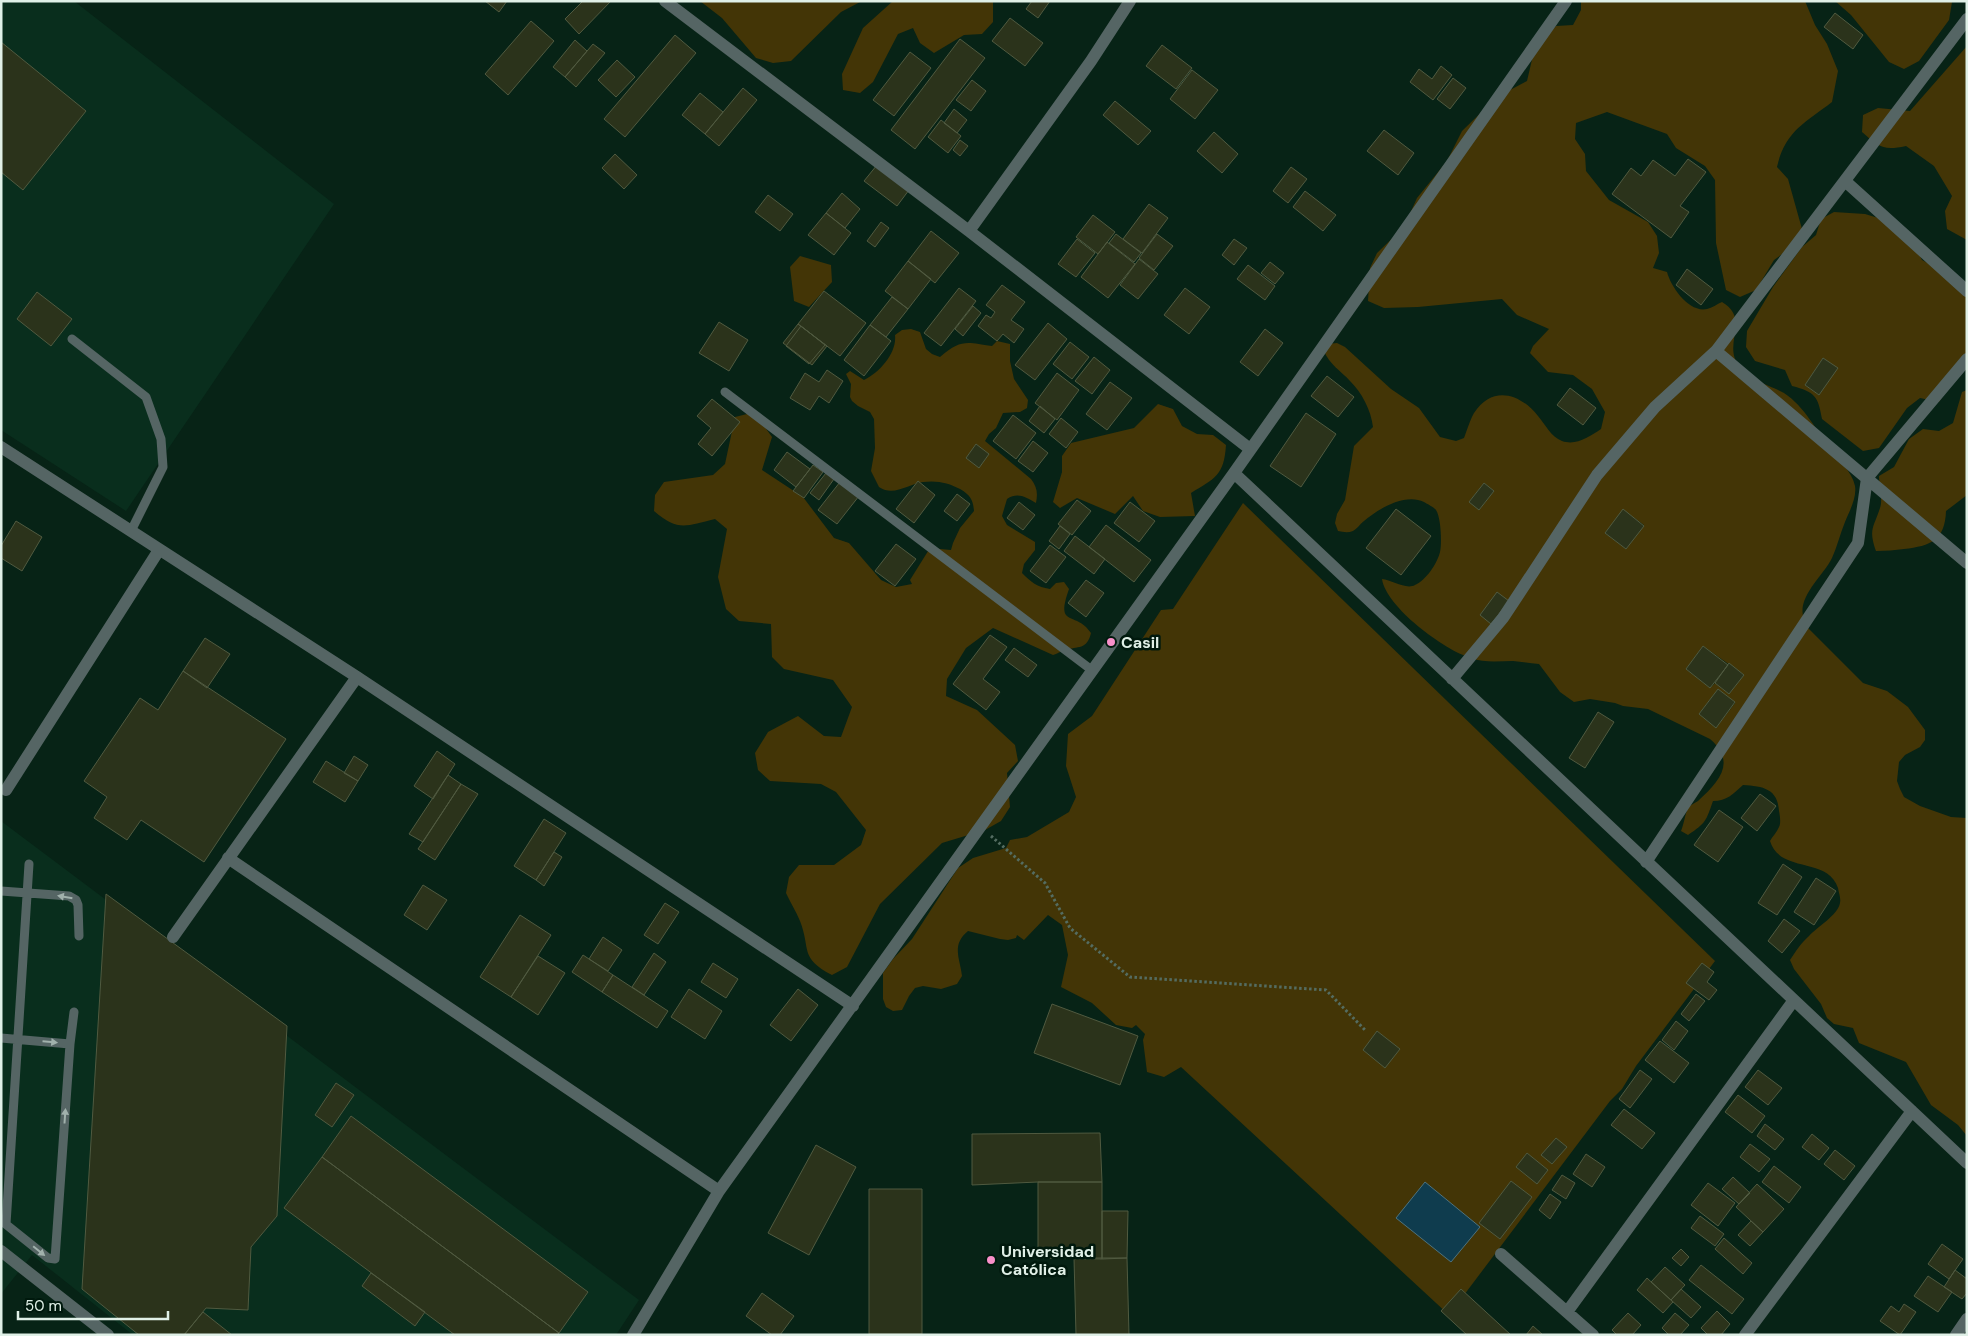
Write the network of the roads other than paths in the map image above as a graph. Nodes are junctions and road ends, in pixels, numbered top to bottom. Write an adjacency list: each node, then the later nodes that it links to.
1 (1130, 1): 6 (street)
2 (1566, 1): 13 (street)
3 (668, 2): 6 (street)
4 (1967, 19): 5 (street)
5 (1845, 182): 7 (street); 9 (street)
6 (969, 231): 13 (street)
7 (1967, 291)
8 (72, 339): 16 (lane)
9 (1716, 351): 15 (street); 21 (street)
10 (1967, 360): 15 (street)
11 (725, 392): 19 (lane)
12 (1, 447): 16 (street)
13 (1250, 449): 14 (street)
14 (1234, 473): 19 (street); 21 (street)
15 (1867, 478): 18 (street); 24 (street)
16 (131, 531): 17 (street)
17 (159, 550): 20 (street); 22 (street)
18 (1967, 562)
19 (1093, 671): 31 (street)
20 (357, 677): 23 (street); 31 (street)
21 (1452, 679): 24 (street)
22 (6, 790)
23 (228, 858): 29 (street); 38 (street)
24 (1646, 862): 30 (street)
25 (29, 864): 27 (lane)
26 (1, 891): 27 (lane)
27 (27, 893): 28 (lane, one-way to 27); 34 (lane)
28 (79, 936)
29 (173, 937)
30 (1794, 1000): 36 (street); 42 (street)
31 (853, 1006): 38 (street)
32 (74, 1012): 35 (lane)
33 (1, 1038): 34 (lane)
34 (17, 1039): 35 (lane, one-way to 35); 39 (lane)
35 (70, 1044): 39 (lane, one-way to 35)
36 (1912, 1111): 37 (street); 47 (street)
37 (1967, 1163)
38 (719, 1191): 45 (street)
39 (4, 1222)
40 (1, 1251): 44 (street)
41 (1501, 1254): 42 (street)
42 (1567, 1312): 46 (street)
43 (1967, 1319): 48 (street)
44 (108, 1335)
45 (633, 1335)
46 (1593, 1335)
47 (1745, 1335)
48 (1956, 1335)

